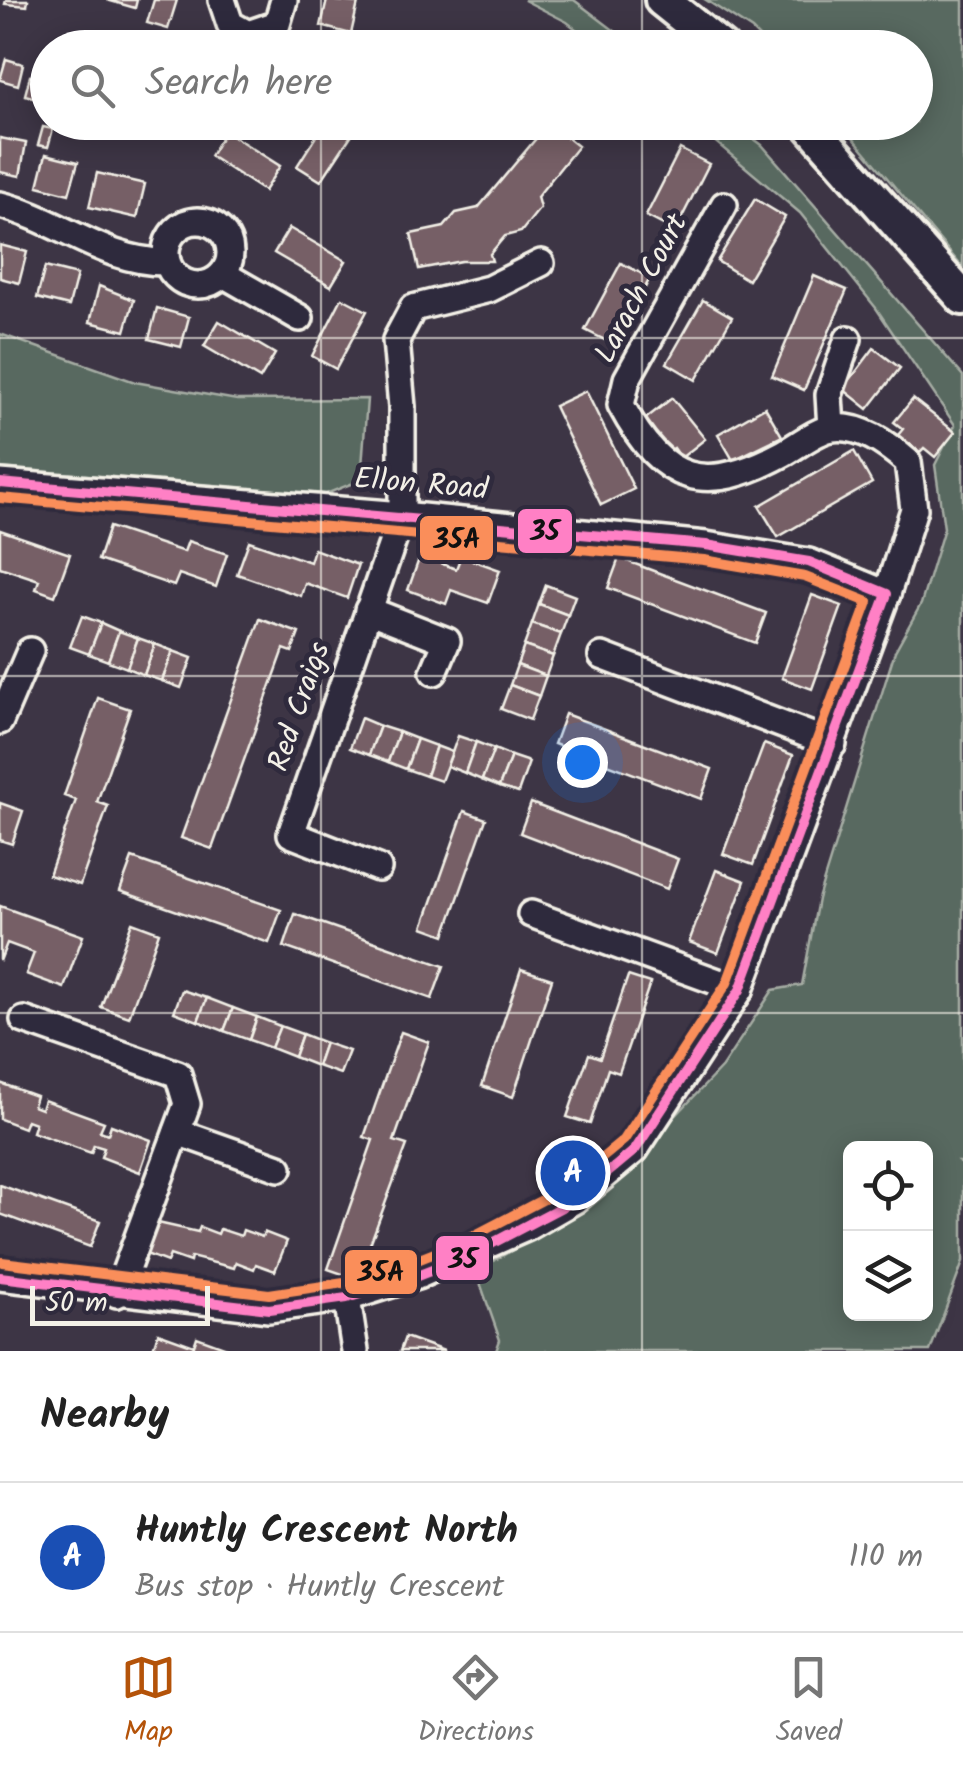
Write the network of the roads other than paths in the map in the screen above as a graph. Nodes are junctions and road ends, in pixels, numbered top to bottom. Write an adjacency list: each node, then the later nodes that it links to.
1 (222, 0): 4 (street)
2 (284, 0): 5 (street)
3 (662, 0): 6 (main road)
4 (235, 30)
5 (269, 30)
6 (700, 30)
7 (823, 140): 13 (main road)
8 (0, 205): 10 (street)
9 (724, 205): 16 (street, Larach Court)
10 (168, 262): 12 (street); 12 (street)
11 (540, 263): 18 (street, Red Craigs)
12 (223, 274): 14 (street)
13 (963, 298)
14 (300, 318)
15 (848, 339): 16 (street)
16 (831, 428): 19 (street)
17 (0, 483): 18 (street, Ellon Road)
18 (402, 515): 19 (street, Ellon Road); 20 (street, Red Craigs)
19 (887, 594): 25 (street)
20 (368, 610): 23 (street); 26 (street, Red Craigs)
21 (30, 651): 24 (street)
22 (602, 656): 25 (street)
23 (434, 672)
24 (0, 720)
25 (833, 744): 28 (street)
26 (378, 868)
27 (531, 914): 28 (street)
28 (740, 990): 34 (street)
29 (24, 1020): 30 (street)
30 (177, 1132): 31 (street); 33 (street)
31 (279, 1168)
32 (0, 1277): 33 (street)
33 (117, 1294): 34 (street)
34 (347, 1298): 35 (street)
35 (354, 1351)

